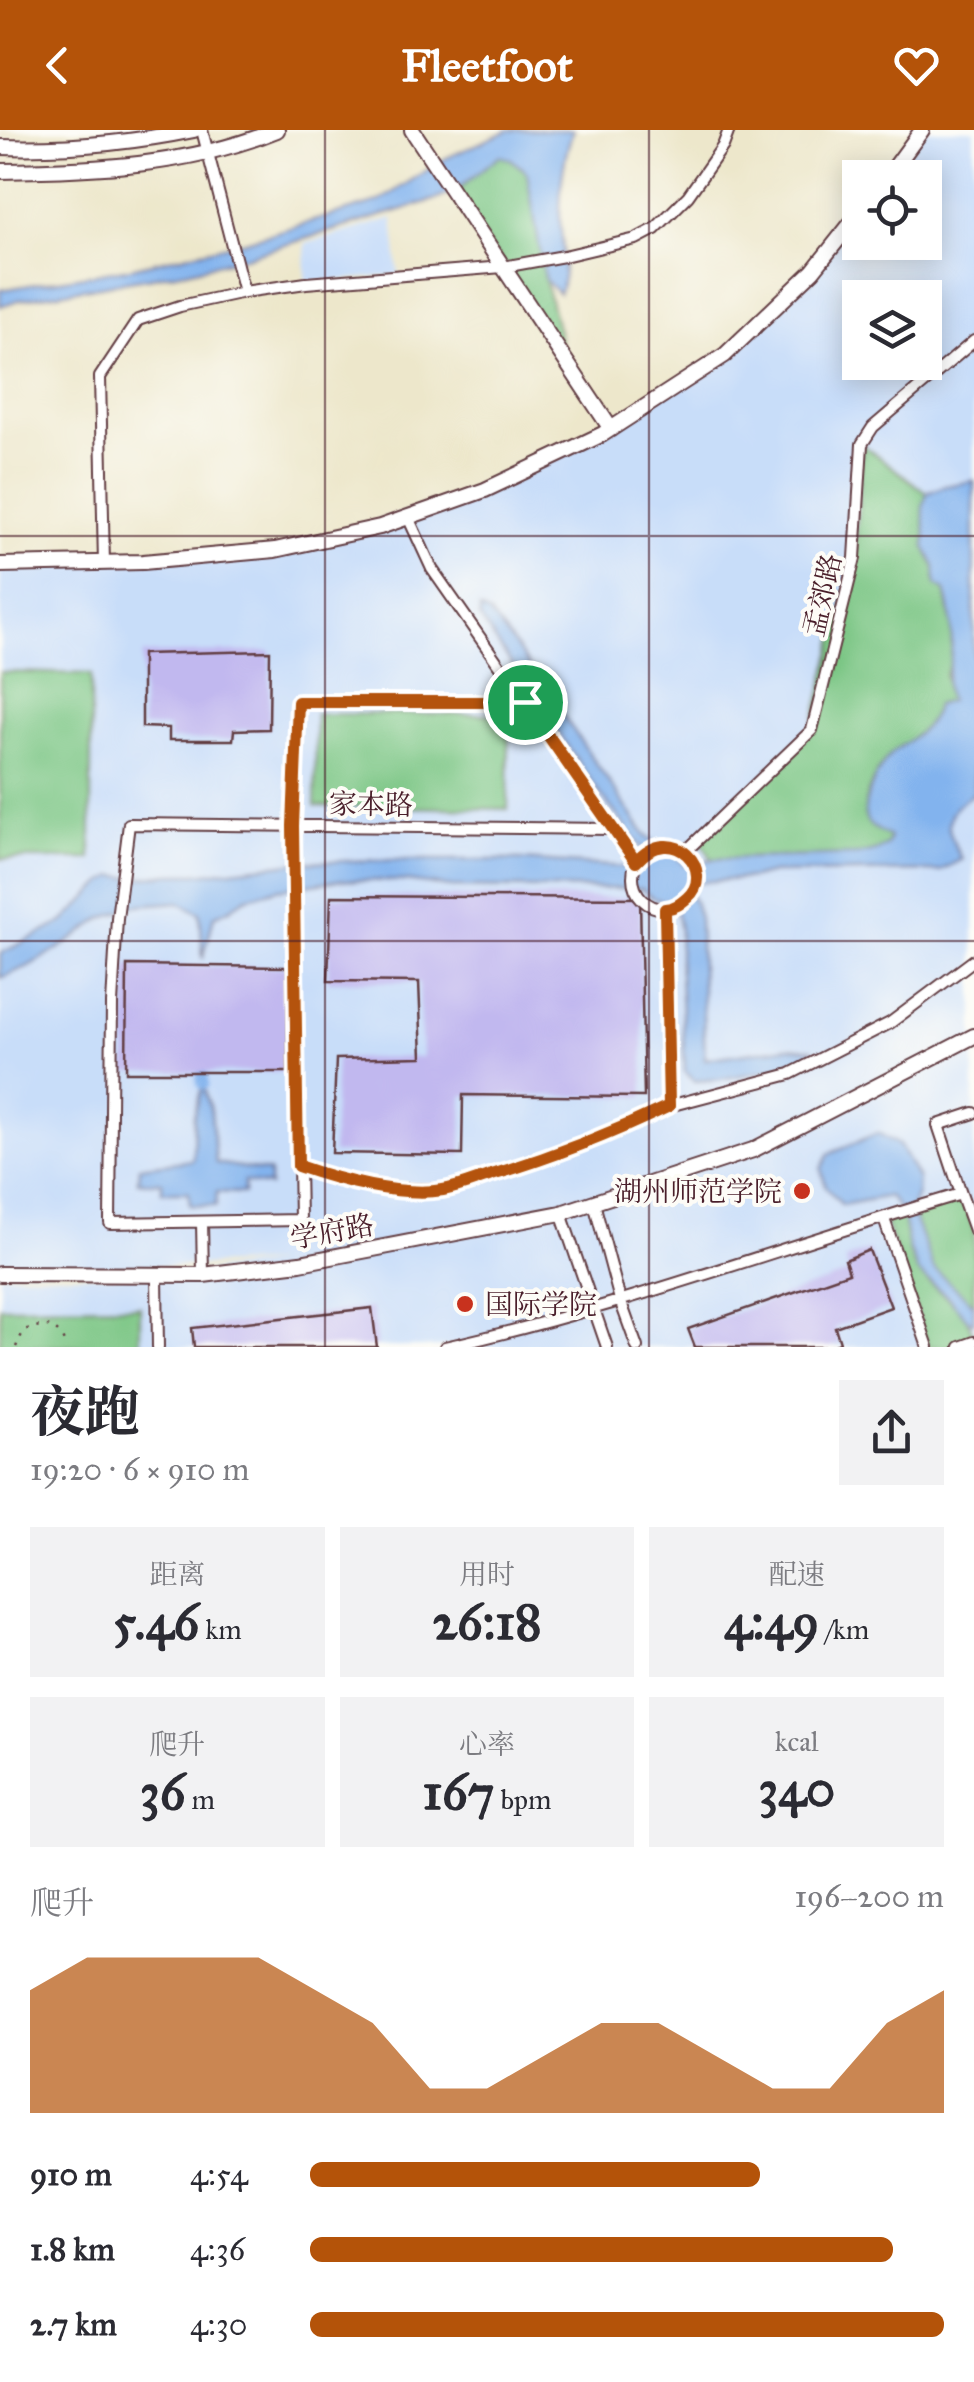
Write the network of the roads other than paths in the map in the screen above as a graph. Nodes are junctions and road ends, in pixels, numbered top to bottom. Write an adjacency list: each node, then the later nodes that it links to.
1 (194, 130): 7 (main road)
2 (202, 130): 8 (street)
3 (276, 130): 8 (main road)
4 (412, 130): 12 (main road)
5 (729, 130): 12 (street)
6 (922, 130): 9 (main road)
7 (0, 148)
8 (208, 151): 10 (main road); 13 (street)
9 (900, 160)
10 (0, 171)
11 (842, 235): 15 (main road)
12 (503, 267): 13 (street); 15 (main road)
13 (244, 292): 17 (street)
14 (974, 341): 22 (street, 孟郊路)
15 (611, 429): 16 (main road)
16 (408, 517): 17 (main road); 19 (street)
17 (104, 564): 18 (main road)
18 (0, 565)
19 (525, 702): 20 (street); 21 (street)
20 (293, 826): 21 (street, 家本路); 29 (street); 34 (street, 家本路)
21 (613, 829): 23 (street)
22 (685, 852): 23 (street); 24 (street)
23 (638, 861): 24 (street)
24 (669, 909): 27 (street)
25 (974, 960): 27 (street)
26 (974, 1036): 31 (main road, 学府路)
27 (669, 1106): 29 (street)
28 (974, 1113): 30 (street)
29 (298, 1166): 34 (street)
30 (961, 1194): 33 (street); 35 (street)
31 (594, 1202): 32 (main road, 学府路); 39 (street)
32 (561, 1212): 37 (main road, 学府路); 40 (street)
33 (884, 1219): 39 (street); 46 (street)
34 (202, 1222): 37 (street)
35 (974, 1230)
36 (0, 1274): 38 (main road, 学府路)
37 (203, 1275): 38 (main road, 学府路)
38 (157, 1276): 42 (street)
39 (620, 1300): 40 (street); 45 (street)
40 (592, 1308): 43 (street); 44 (street)
41 (974, 1342): 47 (street)
42 (158, 1347)
43 (445, 1347)
44 (606, 1347)
45 (638, 1347)
46 (928, 1347)
47 (960, 1347)

